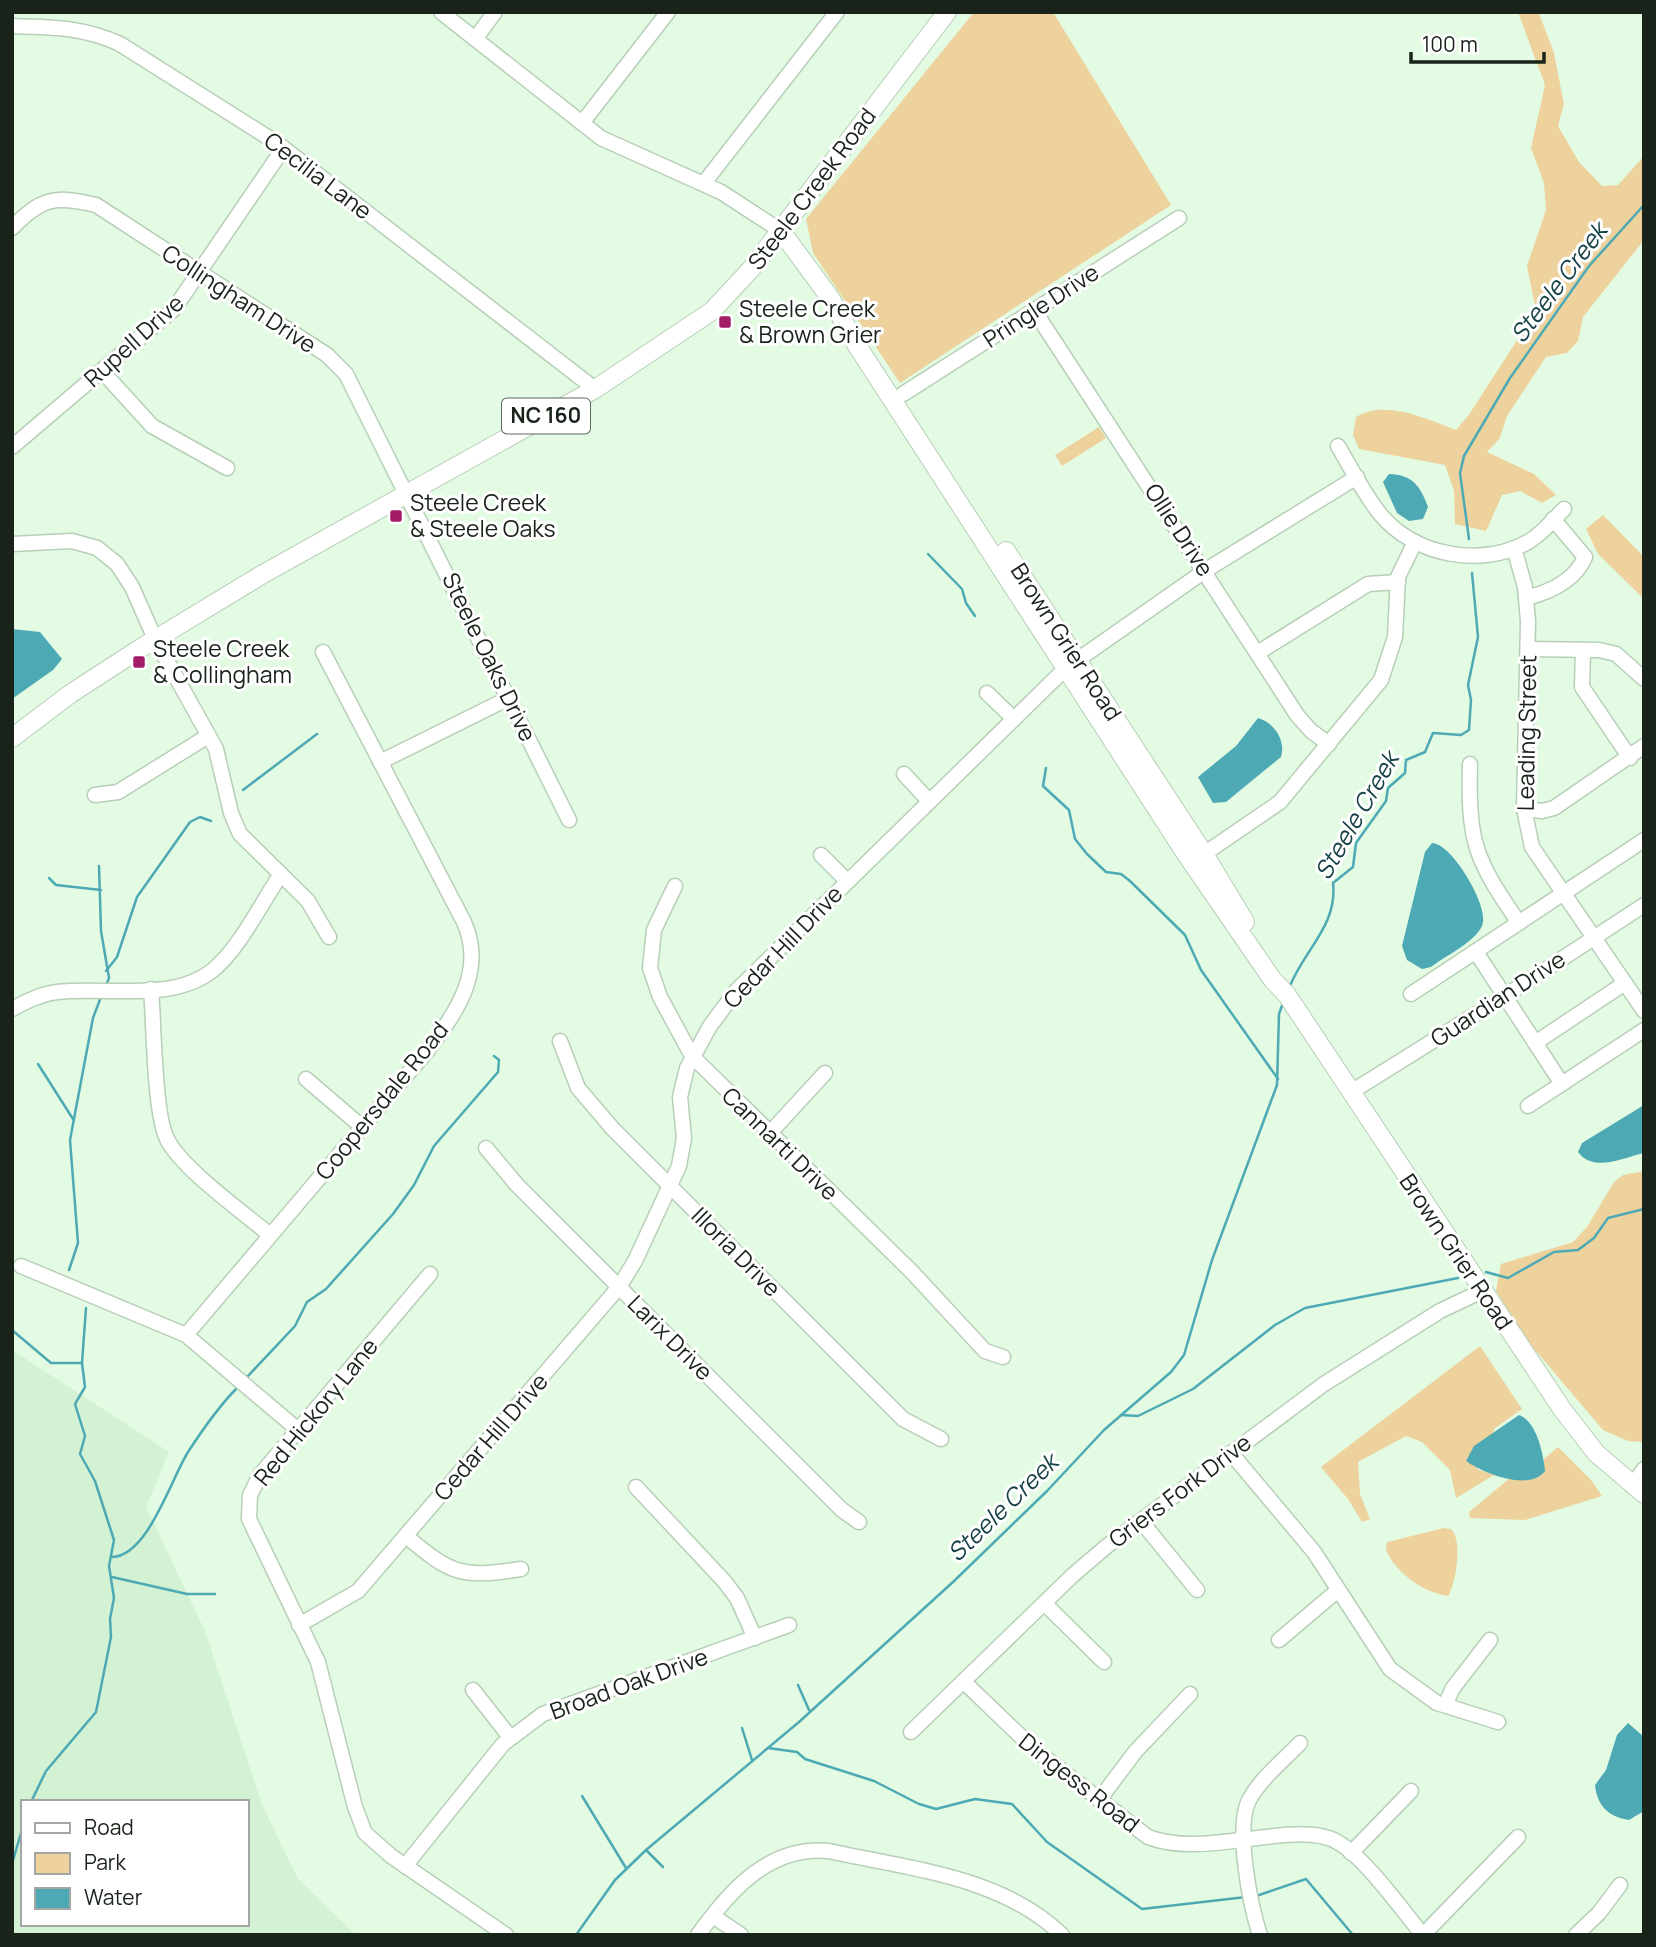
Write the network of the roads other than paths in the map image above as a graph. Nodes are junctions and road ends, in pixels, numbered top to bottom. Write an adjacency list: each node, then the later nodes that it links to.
1 (441, 12): 7 (street, Brown Grier Road)
2 (495, 12): 7 (street)
3 (668, 12): 8 (street)
4 (837, 12): 10 (street)
5 (947, 12): 13 (main road, Steele Creek Road / NC 160)
6 (12, 26): 9 (street, Cecilia Lane)
7 (475, 39): 8 (street, Brown Grier Road)
8 (582, 123): 10 (street, Brown Grier Road)
9 (284, 149): 14 (street, Rupell Drive); 18 (street, Cecilia Lane)
10 (704, 183): 13 (street, Brown Grier Road)
11 (1179, 218): 16 (street, Pringle Drive)
12 (12, 228): 14 (street, Collingham Drive)
13 (781, 231): 15 (main road, Brown Grier Road); 18 (main road, Steele Creek Road / NC 160)
14 (200, 274): 17 (street, Rupell Drive); 24 (street, Collingham Drive)
15 (831, 299): 19 (main road, Brown Grier Road); 36 (main road, Brown Grier Road)
16 (1034, 310): 19 (street, Pringle Drive); 28 (street, Ollie Drive)
17 (102, 371): 21 (street, Rupell Drive); 22 (street)
18 (595, 389): 24 (main road, Steele Creek Road / NC 160)
19 (903, 394): 36 (main road, Brown Grier Road)
20 (1338, 446): 23 (street)
21 (12, 447)
22 (227, 468)
23 (1357, 477): 25 (street); 28 (street, Cedar Hill Drive)
24 (408, 494): 31 (main road, Steele Creek Road / NC 160); 39 (street, Steele Oaks Drive)
25 (1415, 542): 27 (street); 29 (street)
26 (12, 544): 31 (street)
27 (1514, 548): 30 (street, Leading Street); 30 (street)
28 (1206, 570): 35 (street, Ollie Drive); 36 (street, Cedar Hill Drive)
29 (1398, 582): 35 (street); 43 (street)
30 (1526, 598): 32 (street, Leading Street)
31 (155, 639): 41 (street); 42 (main road, Steele Creek Road / NC 160)
32 (1528, 649): 33 (street); 52 (street, Leading Street)
33 (1583, 650): 37 (street); 46 (street)
34 (323, 652): 47 (street, Coopersdale Road)
35 (1259, 652): 43 (street, Ollie Drive)
36 (1072, 664): 40 (street, Cedar Hill Drive); 45 (main road, Brown Grier Road); 55 (main road, Brown Grier Road)
37 (1644, 679)
38 (987, 693): 40 (street)
39 (509, 698): 47 (street); 53 (street, Steele Oaks Drive)
40 (1014, 719): 51 (street, Cedar Hill Drive)
41 (208, 736): 50 (street); 57 (street)
42 (12, 738)
43 (1329, 744): 55 (street)
44 (1644, 746): 46 (street)
45 (1123, 757): 55 (main road); 69 (main road, Brown Grier Road)
46 (1630, 758): 52 (street)
47 (380, 762): 82 (street, Coopersdale Road)
48 (1470, 764): 62 (street)
49 (904, 774): 51 (street)
50 (95, 795)
51 (929, 801): 58 (street, Cedar Hill Drive)
52 (1524, 809): 60 (street, Leading Street)
53 (569, 820)
54 (1644, 840): 60 (street)
55 (1204, 854): 69 (main road, Brown Grier Road)
56 (821, 855): 58 (street)
57 (281, 874): 63 (street); 67 (street)
58 (847, 881): 76 (street, Cedar Hill Drive)
59 (675, 886): 76 (street, Cannarti Drive)
60 (1563, 893): 62 (street); 64 (street, Leading Street)
61 (1642, 910): 64 (street, Guardian Drive)
62 (1519, 923): 65 (street)
63 (329, 937)
64 (1594, 937): 66 (street, Leading Street); 70 (street, Guardian Drive)
65 (1476, 952): 68 (street); 70 (street)
66 (1625, 983): 72 (street, Leading Street); 75 (street)
67 (151, 989): 71 (street); 86 (street)
68 (1411, 994)
69 (1287, 995): 80 (main road, Brown Grier Road)
70 (1505, 996): 75 (street); 80 (street, Guardian Drive)
71 (12, 1009)
72 (1644, 1011)
73 (1644, 1030): 79 (street)
74 (560, 1041): 85 (street, Illoria Drive)
75 (1535, 1042): 79 (street)
76 (692, 1056): 83 (street, Cannarti Drive); 85 (street, Cedar Hill Drive)
77 (825, 1073): 83 (street)
78 (306, 1079): 82 (street)
79 (1562, 1084): 81 (street)
80 (1351, 1092): 90 (main road, Brown Grier Road)
81 (1528, 1106)
82 (362, 1127): 86 (street, Coopersdale Road)
83 (769, 1134): 92 (street, Cannarti Drive)
84 (486, 1148): 89 (street, Larix Drive)
85 (670, 1186): 89 (street, Cedar Hill Drive); 94 (street, Illoria Drive)
86 (270, 1235): 91 (street, Coopersdale Road)
87 (21, 1266): 91 (street)
88 (430, 1274): 93 (street, Red Hickory Lane)
89 (619, 1287): 100 (street, Larix Drive); 101 (street, Cedar Hill Drive)
90 (1482, 1292): 95 (street, Griers Fork Drive); 98 (main road, Brown Grier Road)
91 (186, 1335): 93 (street)
92 (1003, 1357)
93 (297, 1429): 106 (street, Red Hickory Lane)
94 (941, 1439)
95 (1231, 1453): 99 (street, Griers Fork Drive); 104 (street)
96 (1644, 1469): 98 (street)
97 (636, 1487): 108 (street)
98 (1638, 1490)
99 (1141, 1521): 103 (street); 105 (street, Griers Fork Drive)
100 (859, 1522)
101 (406, 1536): 102 (street); 106 (street, Cedar Hill Drive)
102 (520, 1569)
103 (1197, 1590)
104 (1337, 1591): 109 (street); 115 (street)
105 (1045, 1604): 111 (street); 112 (street, Griers Fork Drive)
106 (299, 1625): 125 (street, Red Hickory Lane)
107 (789, 1625): 108 (street, Broad Oak Drive)
108 (755, 1638): 118 (street, Broad Oak Drive)
109 (1279, 1640)
110 (1490, 1640): 115 (street)
111 (1104, 1662)
112 (964, 1682): 117 (street, Griers Fork Drive); 121 (street, Dingess Road)
113 (473, 1690): 118 (street)
114 (1190, 1694): 121 (street)
115 (1445, 1705): 116 (street)
116 (1497, 1722)
117 (911, 1732)
118 (510, 1737): 125 (street, Broad Oak Drive)
119 (1300, 1743): 123 (street)
120 (1411, 1791): 124 (street)
121 (1099, 1800): 123 (street, Dingess Road)
122 (1518, 1837): 133 (street)
123 (1244, 1841): 124 (street, Dingess Road); 132 (street)
124 (1351, 1853): 133 (street, Dingess Road)
125 (405, 1866): 128 (street, Red Hickory Lane)
126 (1620, 1885): 134 (street)
127 (713, 1916): 129 (street); 130 (street); 131 (street)
128 (506, 1935)
129 (698, 1935)
130 (741, 1935)
131 (1062, 1935)
132 (1260, 1935)
133 (1423, 1935)
134 (1576, 1935)

